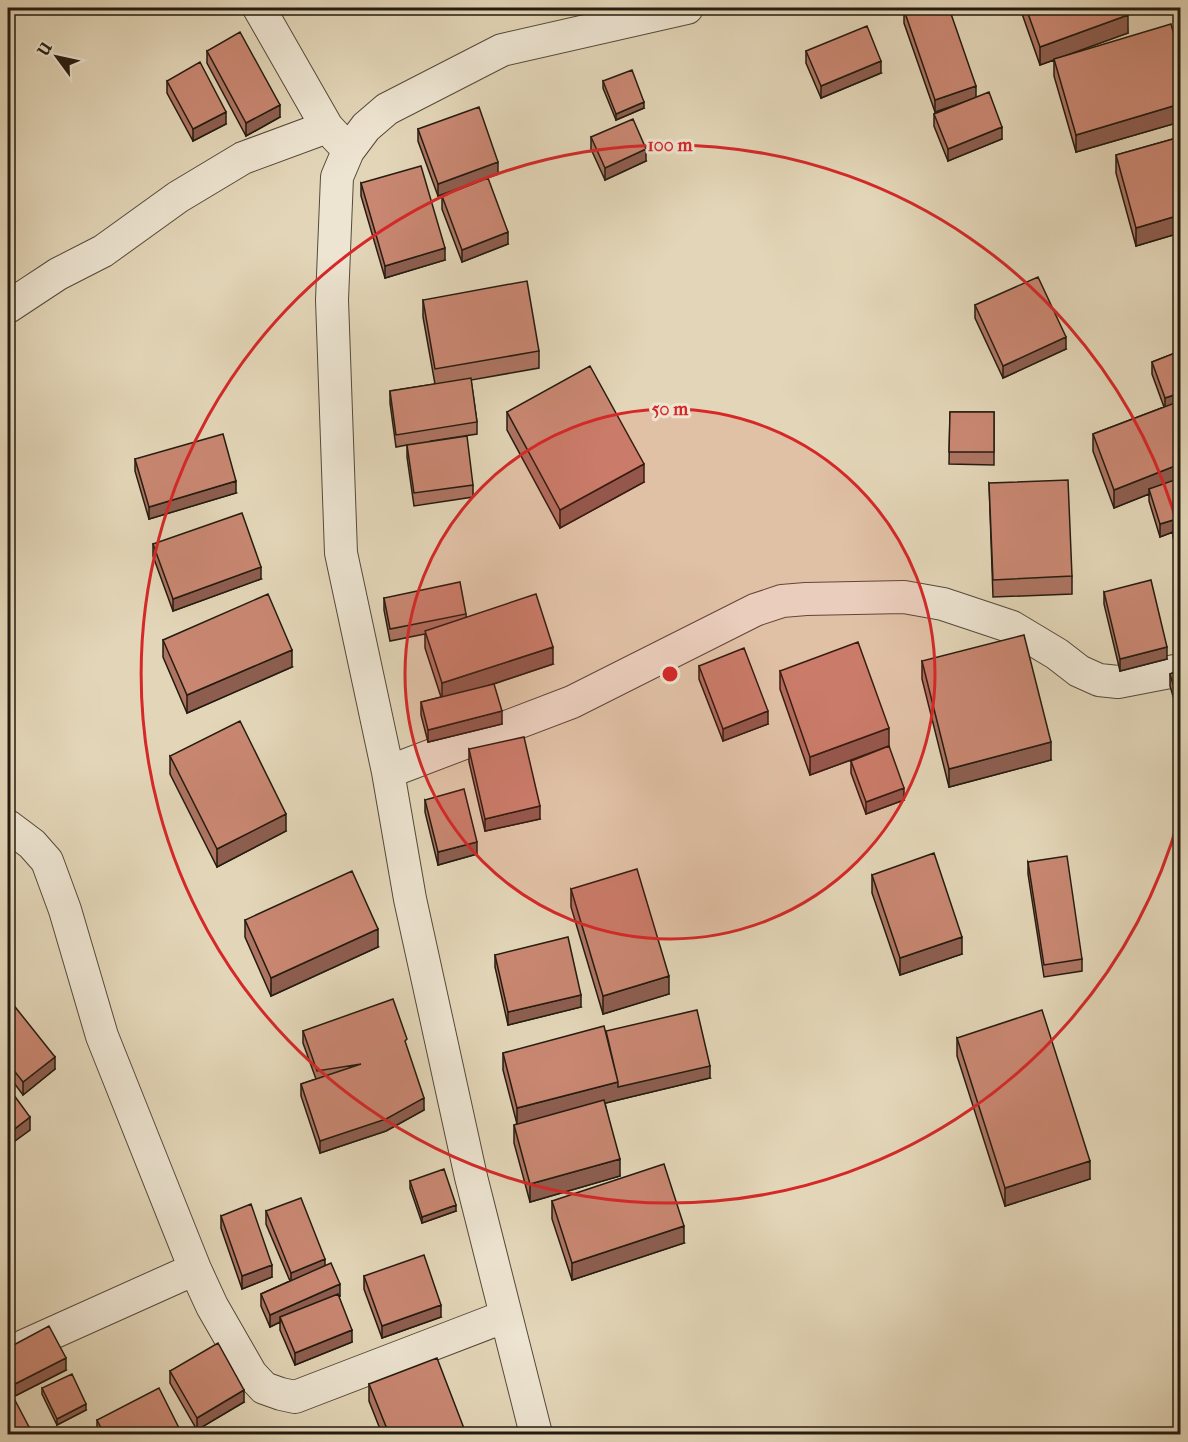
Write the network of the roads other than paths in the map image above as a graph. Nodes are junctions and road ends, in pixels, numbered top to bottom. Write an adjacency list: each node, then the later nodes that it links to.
1 (260, 8): 3 (street)
2 (687, 8): 4 (street)
3 (327, 127): 4 (street); 5 (street)
4 (348, 151): 7 (street)
5 (8, 307)
6 (1180, 670): 7 (street)
7 (388, 772): 10 (street)
8 (8, 826): 9 (street)
9 (195, 1269): 10 (street); 11 (street)
10 (506, 1316): 12 (street)
11 (8, 1353)
12 (536, 1434)

